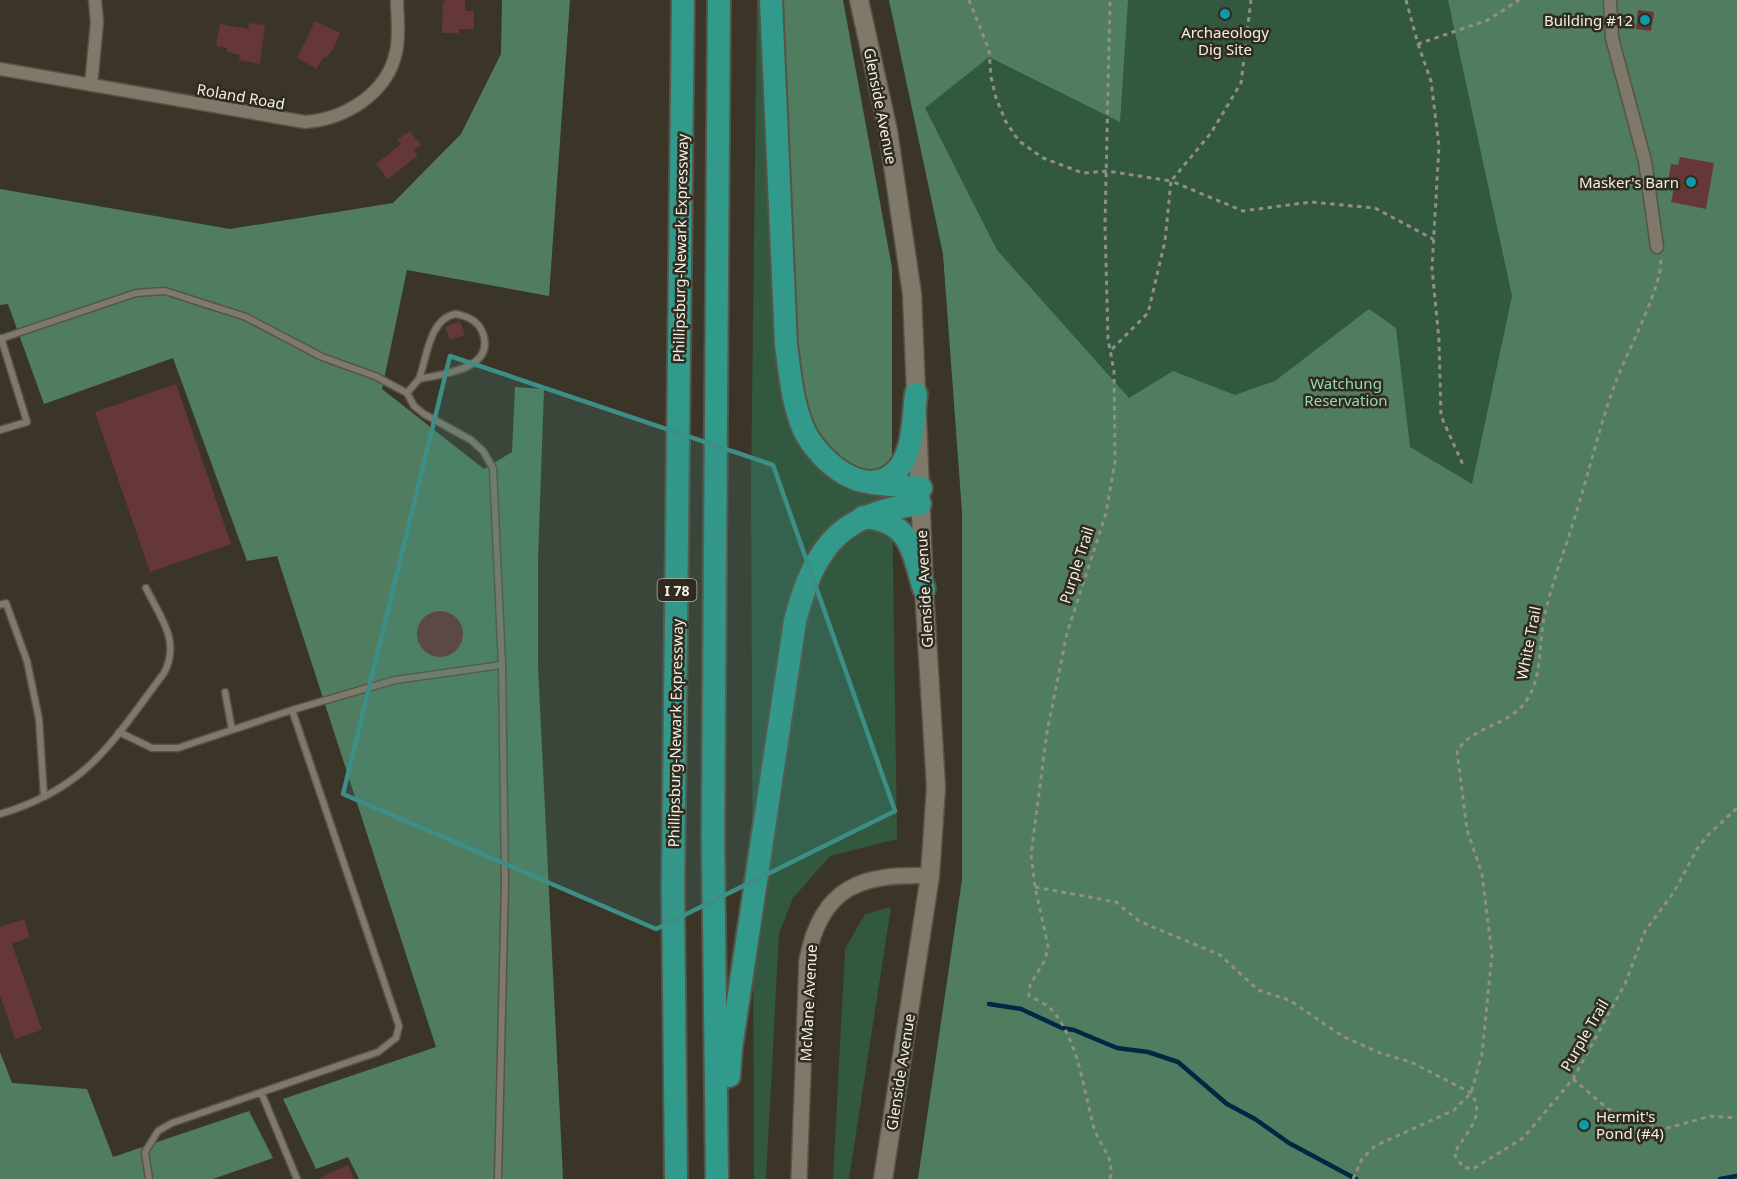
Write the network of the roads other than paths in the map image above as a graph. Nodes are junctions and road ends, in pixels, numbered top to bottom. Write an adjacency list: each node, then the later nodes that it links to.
1 (95, 0): 9 (street)
2 (397, 0): 9 (street, Roland Road)
3 (683, 0): 34 (highway, Phillipsburg-Newark Expressway / I 78)
4 (719, 0): 35 (highway, I 78)
5 (771, 0): 16 (highway)
6 (859, 0): 14 (main road, Glenside Avenue)
7 (1610, 0): 10 (street)
8 (0, 69): 9 (street, Roland Road)
9 (91, 85)
10 (1657, 247)
11 (1, 339): 13 (lane); 15 (lane)
12 (419, 380): 12 (lane); 13 (lane)
13 (406, 393): 22 (lane)
14 (916, 394): 16 (highway); 17 (main road, Glenside Avenue)
15 (0, 430)
16 (866, 482): 17 (highway)
17 (920, 496): 18 (highway); 20 (main road, Glenside Avenue)
18 (863, 517): 20 (highway); 36 (highway)
19 (147, 588): 26 (lane)
20 (924, 589): 29 (main road, Glenside Avenue)
21 (0, 605): 27 (lane)
22 (502, 665): 24 (lane); 33 (lane)
23 (225, 692): 25 (lane)
24 (292, 710): 25 (lane); 30 (lane)
25 (232, 730): 26 (lane)
26 (119, 732): 27 (lane)
27 (44, 797): 28 (lane)
28 (0, 814)
29 (930, 876): 37 (street, McMane Avenue); 38 (main road, Glenside Avenue)
30 (261, 1092): 31 (lane); 32 (lane)
31 (149, 1179)
32 (297, 1179)
33 (498, 1179)
34 (676, 1179)
35 (717, 1179)
36 (722, 1179)
37 (800, 1179)
38 (883, 1179)

